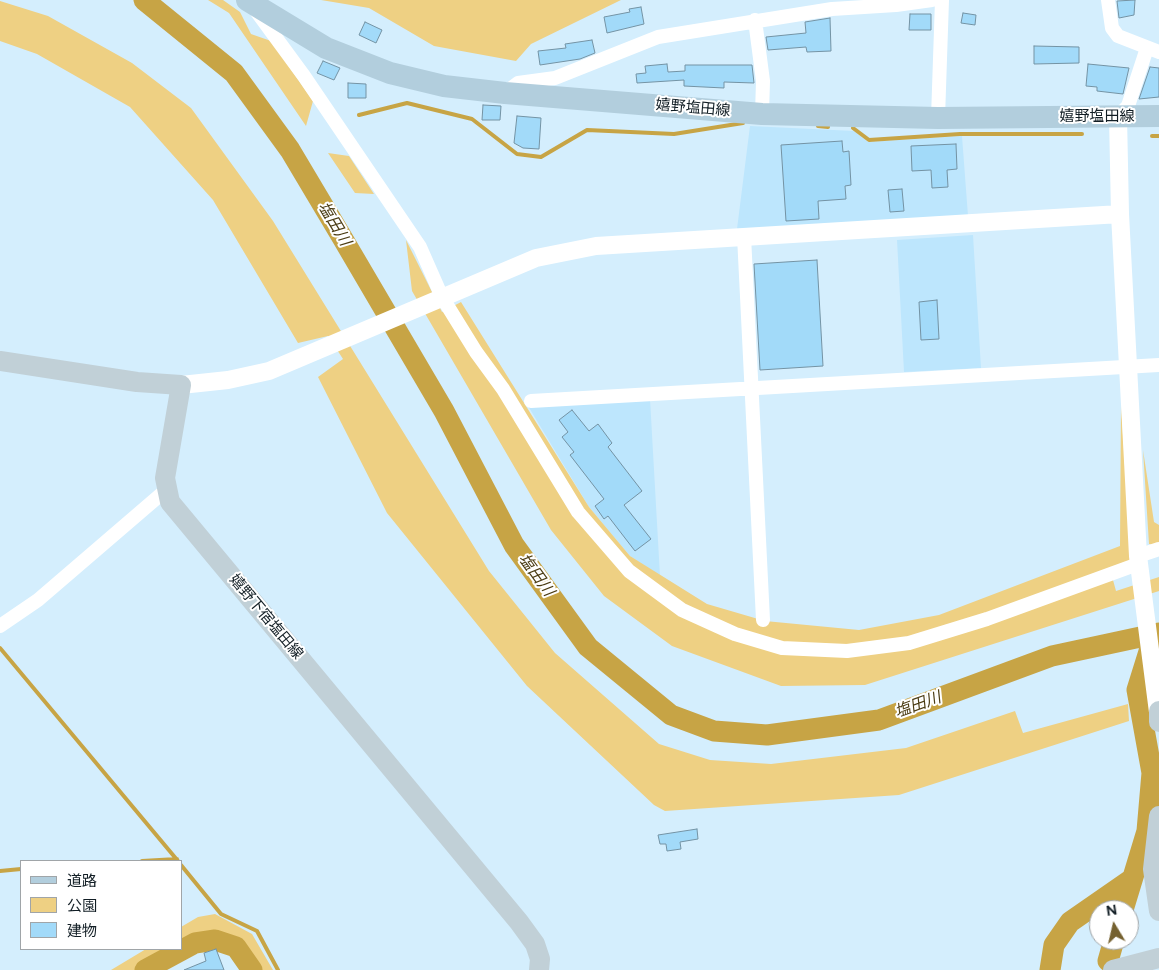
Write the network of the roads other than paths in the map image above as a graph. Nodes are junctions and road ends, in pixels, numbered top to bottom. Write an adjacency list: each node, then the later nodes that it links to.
1 (932, 0): 5 (street)
2 (942, 0): 11 (street)
3 (1108, 0): 6 (street)
4 (249, 1): 7 (main road, 嬉野塩田線); 14 (street)
5 (755, 20): 7 (street); 8 (street)
6 (1153, 50): 9 (street)
7 (505, 93): 8 (main road, 嬉野塩田線)
8 (762, 114): 11 (main road, 嬉野塩田線)
9 (1118, 116): 10 (main road, 嬉野塩田線); 11 (main road, 嬉野塩田線); 12 (street)
10 (1159, 116)
11 (938, 118)
12 (1120, 214): 13 (street); 17 (street)
13 (744, 236): 14 (street); 19 (street)
14 (442, 297): 18 (street); 23 (street)
15 (0, 361): 18 (main road)
16 (1159, 365): 17 (street)
17 (1129, 366): 19 (street); 23 (street)
18 (181, 385): 21 (main road)
19 (751, 388): 20 (street); 24 (street)
20 (531, 401)
21 (166, 490): 25 (street); 30 (main road, 嬉野下宿塩田線)
22 (1159, 549): 23 (street)
23 (1138, 564): 26 (street)
24 (763, 620)
25 (0, 626)
26 (1158, 710)
27 (1159, 816): 28 (main road)
28 (1159, 910)
29 (1159, 958): 31 (main road)
30 (539, 970)
31 (1113, 970)

